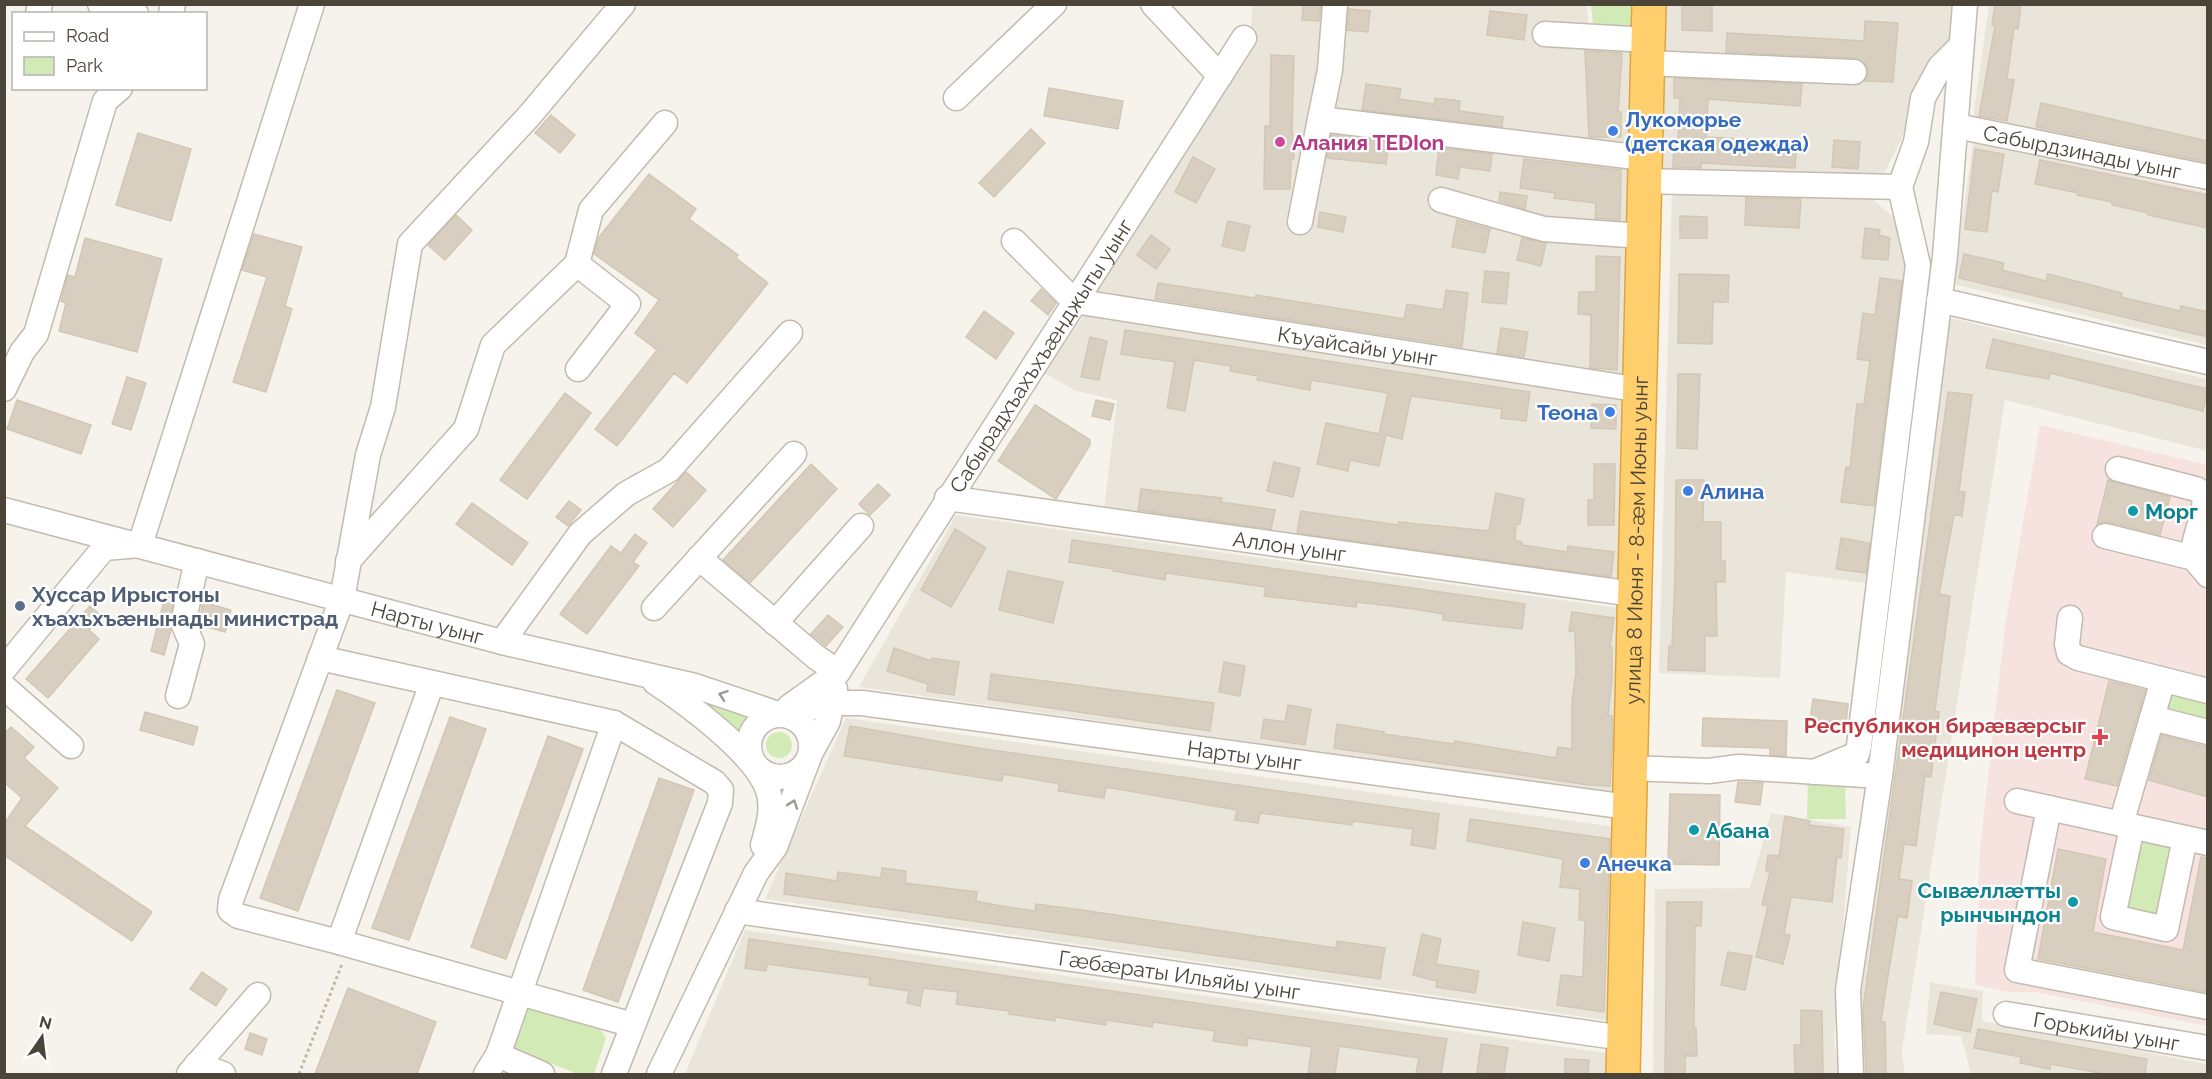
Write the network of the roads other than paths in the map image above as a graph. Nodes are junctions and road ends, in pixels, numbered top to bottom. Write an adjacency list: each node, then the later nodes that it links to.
1 (100, 4): 9 (street)
2 (312, 4): 42 (street)
3 (623, 4): 45 (street)
4 (1054, 4): 17 (street)
5 (1153, 4): 15 (street)
6 (1335, 4): 18 (street)
7 (1649, 4): 13 (highway, улица 8 Июня - 8-ӕм Июны уынг)
8 (1965, 4): 12 (street)
9 (129, 12)
10 (1545, 34): 13 (street)
11 (1244, 38): 15 (street, Сабырадхъахъхъæнджыты уынг)
12 (1961, 46): 20 (street); 23 (street)
13 (1647, 51): 14 (street); 21 (highway, улица 8 Июня - 8-ӕм Июны уынг)
14 (1854, 72)
15 (1220, 76): 30 (street, Сабырадхъахъхъæнджыты уынг)
16 (118, 90): 34 (street)
17 (956, 98)
18 (1320, 119): 21 (street); 25 (street)
19 (665, 123): 28 (street)
20 (1956, 126): 22 (street, Сабырдзинады уынг); 29 (street)
21 (1643, 170): 23 (street); 26 (highway, улица 8 Июня - 8-ӕм Июны уынг)
22 (2208, 177)
23 (1900, 187): 71 (street)
24 (1441, 200): 26 (street)
25 (1300, 222)
26 (1642, 236): 35 (highway, улица 8 Июня - 8-ӕм Июны уынг)
27 (1014, 241): 30 (street)
28 (577, 264): 33 (street); 45 (street)
29 (1939, 300): 32 (street); 72 (street)
30 (1074, 301): 35 (street, Къуайсайы уынг); 38 (street, Сабырадхъахъхъæнджыты уынг)
31 (790, 333): 52 (street)
32 (2208, 362)
33 (578, 369)
34 (4, 389)
35 (1641, 390): 47 (highway, улица 8 Июня - 8-ӕм Июны уынг)
36 (794, 454): 43 (street)
37 (2118, 469): 46 (street)
38 (947, 498): 47 (street, Аллон уынг); 55 (street, Сабырадхъахъхъæнджыты уынг)
39 (4, 510): 42 (street, Нарты уынг)
40 (861, 526): 51 (street)
41 (2105, 536): 46 (street)
42 (140, 546): 44 (street, Нарты уынг); 54 (street)
43 (699, 558): 49 (street); 51 (street)
44 (197, 561): 48 (street, Нарты уынг); 61 (street)
45 (348, 561): 48 (street)
46 (2201, 567)
47 (1633, 594): 70 (highway, улица 8 Июня - 8-ӕм Июны уынг)
48 (342, 599): 52 (street, Нарты уынг); 53 (street)
49 (654, 608)
50 (2070, 618): 57 (street)
51 (775, 623): 55 (street)
52 (502, 642): 56 (street, Нарты уынг)
53 (320, 658): 58 (street); 80 (street)
54 (4, 669)
55 (838, 672): 62 (street); 63 (street)
56 (644, 675): 63 (street, Нарты уынг, one-way to 56); 69 (street, Нарты уынг)
57 (2163, 680): 60 (street); 64 (street)
58 (432, 683): 65 (street); 80 (street)
59 (4, 687): 67 (street)
60 (2208, 691)
61 (178, 696)
62 (830, 712): 63 (street); 68 (street); 74 (street, Нарты уынг)
63 (778, 714): 68 (street, Нарты уынг); 69 (street)
64 (2152, 718): 66 (street); 76 (street)
65 (614, 723): 81 (street); 85 (street)
66 (2208, 732)
67 (71, 746)
68 (809, 757): 69 (street, Нарты уынг); 78 (street, one-way to 68)
69 (751, 761): 78 (street)
70 (1630, 768): 71 (street); 74 (highway, улица 8 Июня - 8-ӕм Июны уынг)
71 (1814, 772): 72 (street)
72 (1880, 776): 95 (street)
73 (2017, 801): 75 (street)
74 (1628, 807): 86 (highway, улица 8 Июня - 8-ӕм Июны уынг)
75 (2049, 808): 76 (street); 83 (street)
76 (2126, 825): 77 (street); 77 (street)
77 (2196, 841)
78 (756, 873): 79 (street)
79 (737, 911): 86 (street, Гæбæраты Ильяйы уынг); 93 (street)
80 (344, 943): 81 (street)
81 (520, 993): 85 (street); 88 (street)
82 (258, 995): 89 (street)
83 (2208, 1007)
84 (2006, 1014): 87 (street, Горькийы уынг)
85 (633, 1025): 92 (street)
86 (1623, 1038): 94 (highway, улица 8 Июня - 8-ӕм Июны уынг)
87 (2208, 1048)
88 (492, 1065): 91 (street)
89 (193, 1070): 90 (street)
90 (223, 1074)
91 (542, 1074)
92 (614, 1074)
93 (659, 1074)
94 (1623, 1074)
95 (1851, 1074)

